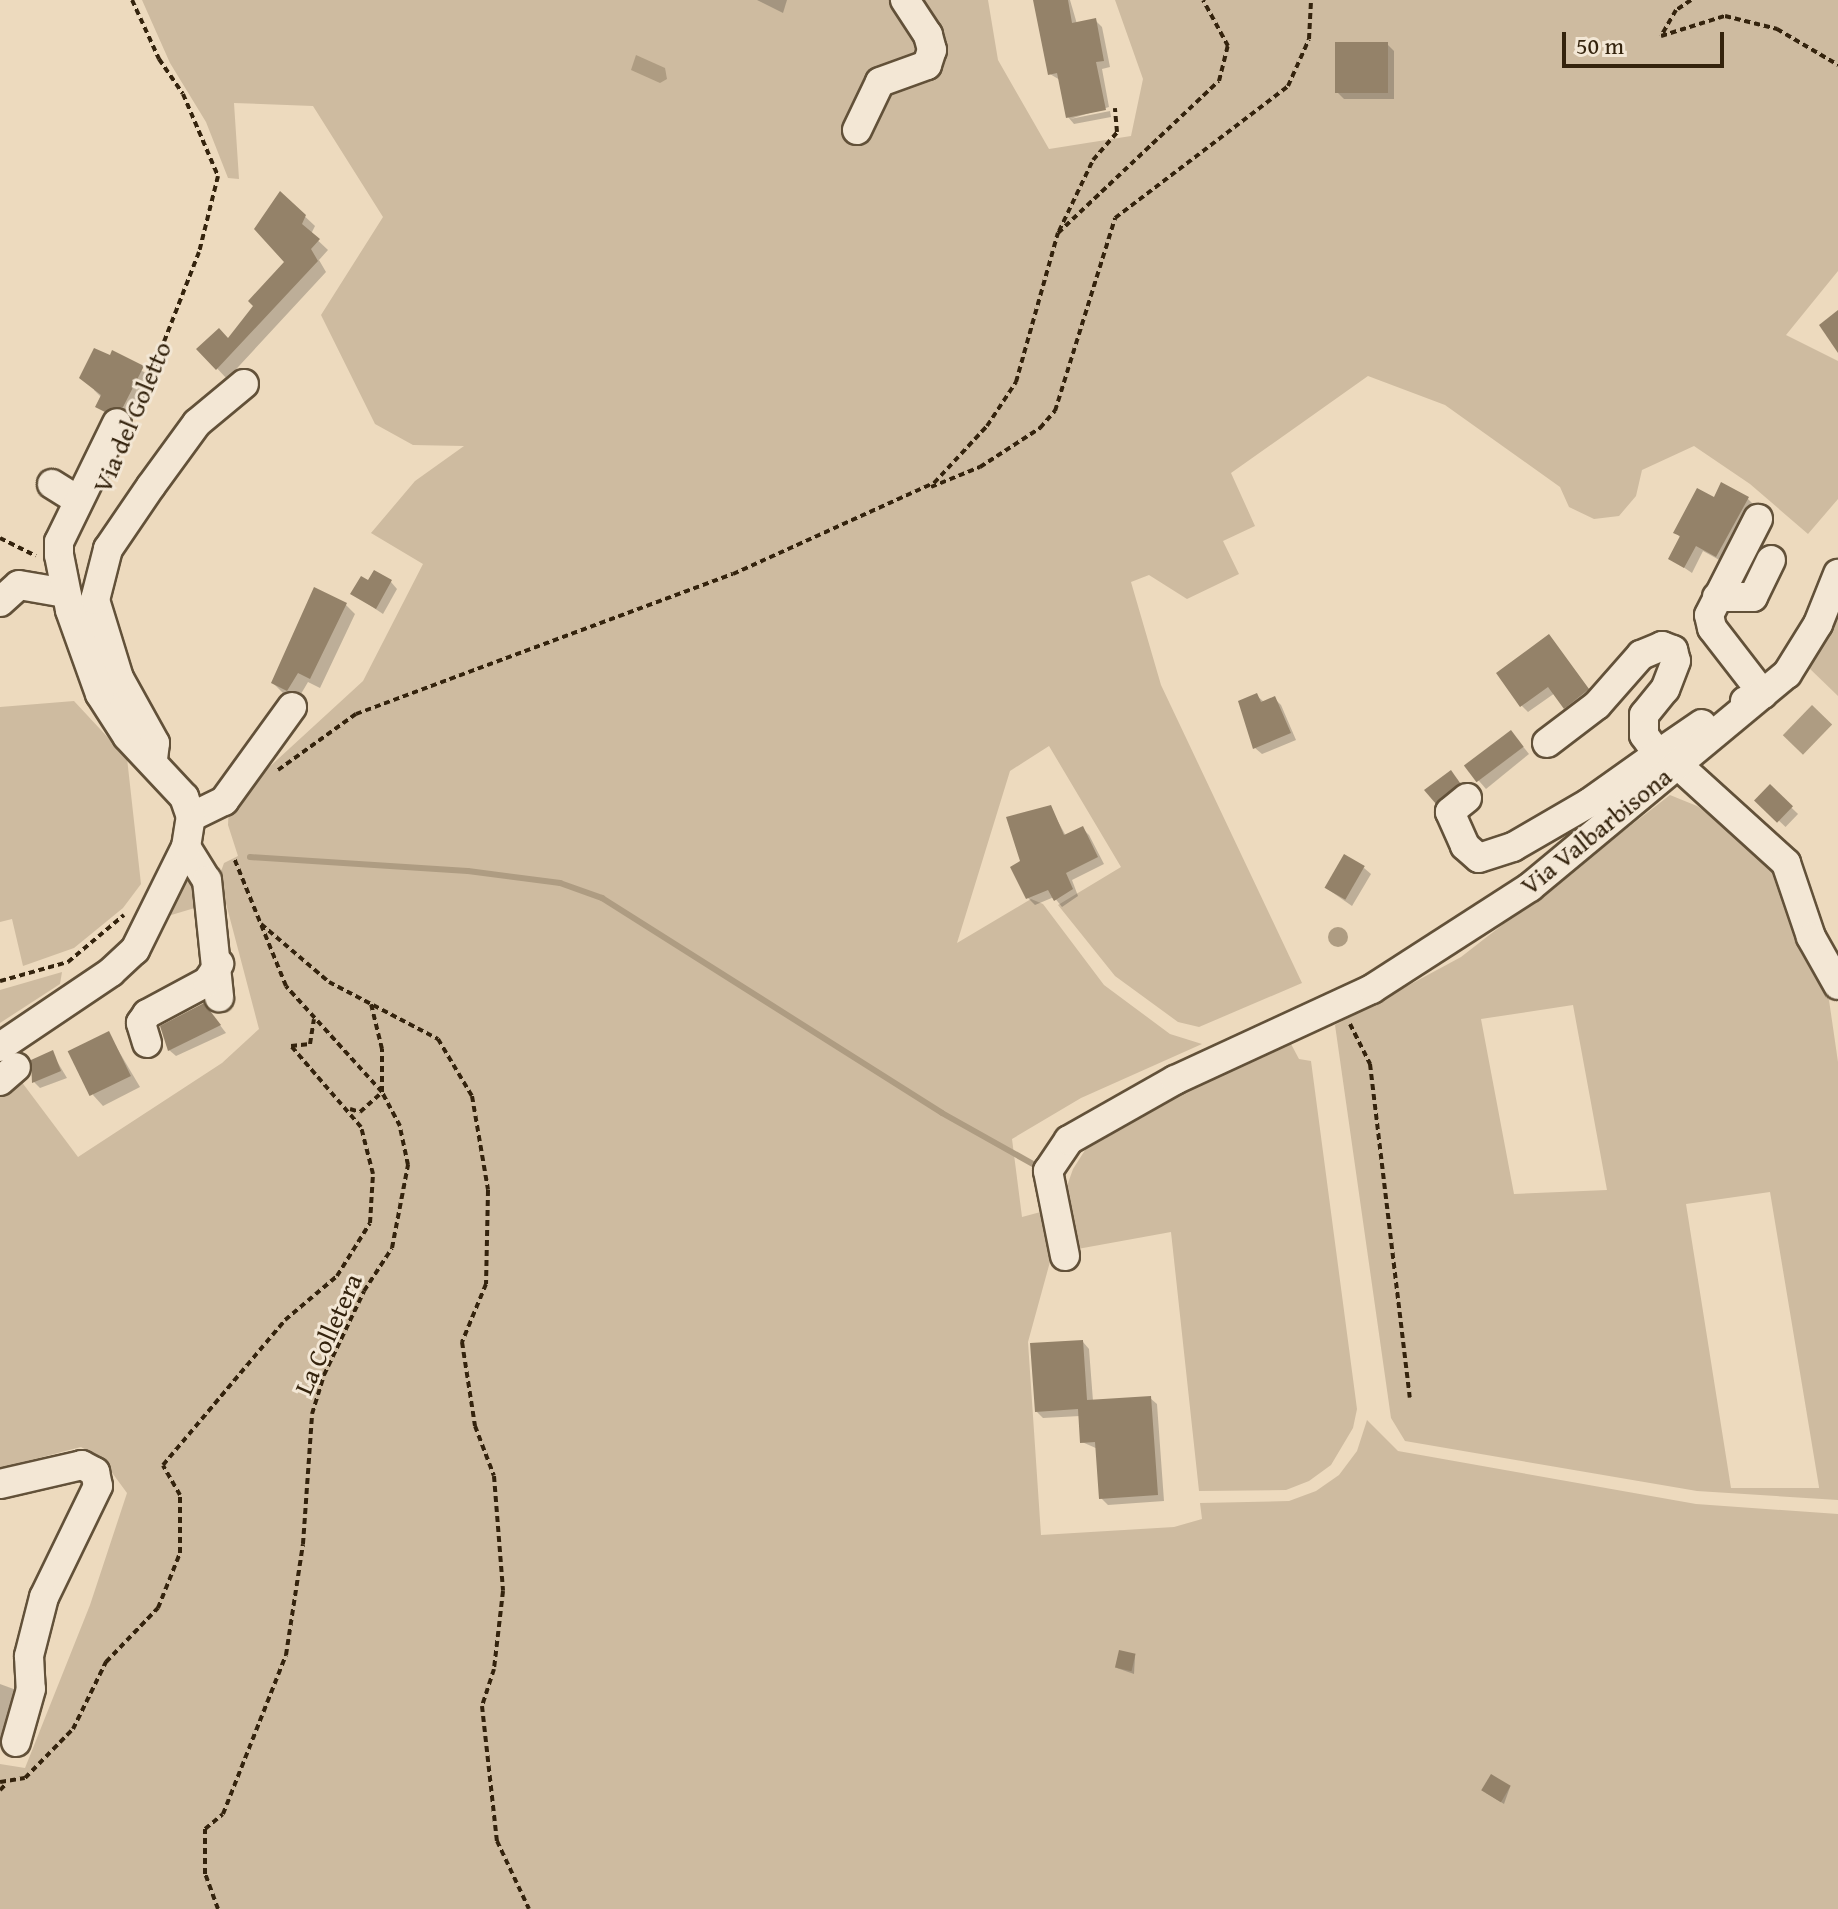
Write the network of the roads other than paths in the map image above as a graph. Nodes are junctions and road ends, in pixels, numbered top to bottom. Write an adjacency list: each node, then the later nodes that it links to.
1 (905, 0): 2 (street)
2 (857, 130)
3 (244, 384): 16 (street)
4 (126, 421): 6 (street)
5 (52, 484): 6 (street)
6 (78, 500): 10 (street)
7 (1758, 519): 11 (street)
8 (1771, 560): 11 (street)
9 (1838, 574): 13 (street, Via Valbarbisona)
10 (65, 581): 12 (street); 16 (street)
11 (1717, 597): 13 (street)
12 (0, 602)
13 (1763, 694): 17 (street, Via Valbarbisona)
14 (292, 707): 19 (street)
15 (1547, 743): 17 (street)
16 (153, 759): 19 (street)
17 (1668, 759): 18 (street); 22 (street); 26 (street, Via Valbarbisona)
18 (1467, 798)
19 (191, 817): 20 (street)
20 (183, 856): 21 (street); 25 (street)
21 (219, 964): 23 (street); 24 (street)
22 (1838, 985)
23 (219, 997)
24 (147, 1043)
25 (5, 1065)
26 (1065, 1256)
27 (0, 1484): 28 (street)
28 (16, 1742)

